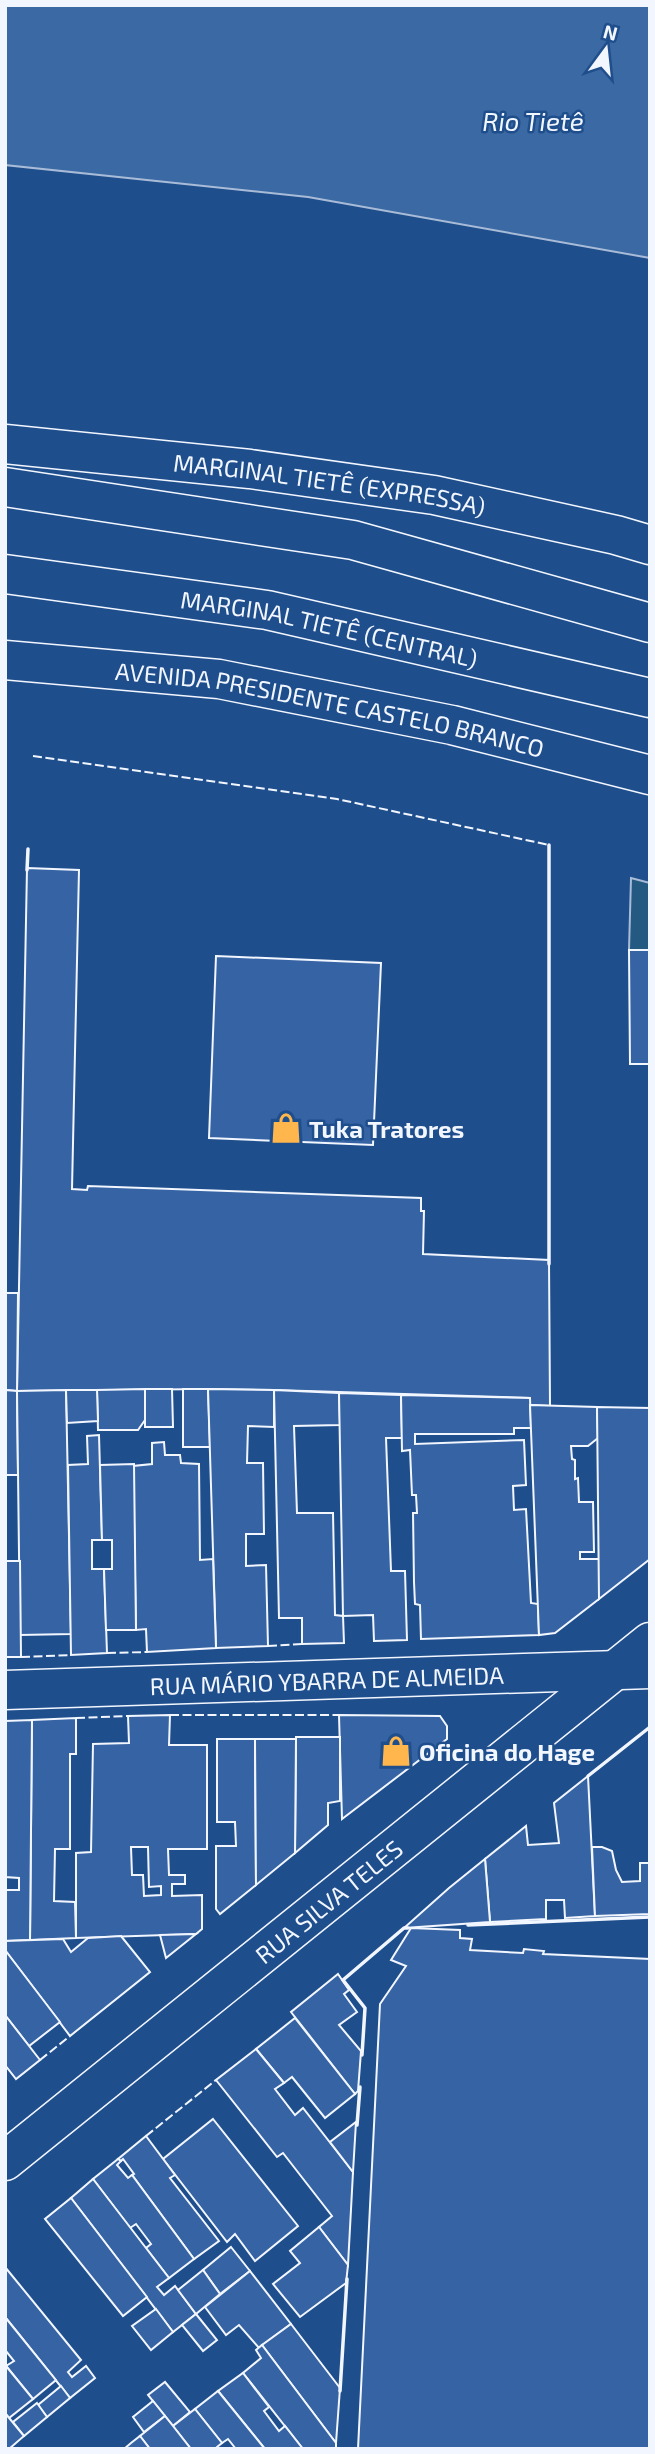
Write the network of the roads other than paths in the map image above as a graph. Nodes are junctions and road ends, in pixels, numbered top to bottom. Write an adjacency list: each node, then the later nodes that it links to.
1 (5, 444): 3 (main road, MARGINAL TIETÊ (EXPRESSA))
2 (5, 487): 5 (main road)
3 (650, 545)
4 (5, 575): 7 (main road, MARGINAL TIETÊ (CENTRAL))
5 (650, 623)
6 (5, 660): 8 (main road, AVENIDA PRESIDENTE CASTELO BRANCO)
7 (650, 698)
8 (650, 775)
9 (650, 1642): 10 (main road, RUA SILVA TELES)
10 (631, 1669): 11 (main road, RUA MÁRIO YBARRA DE ALMEIDA); 12 (main road, RUA SILVA TELES)
11 (5, 1690)
12 (5, 2161)

